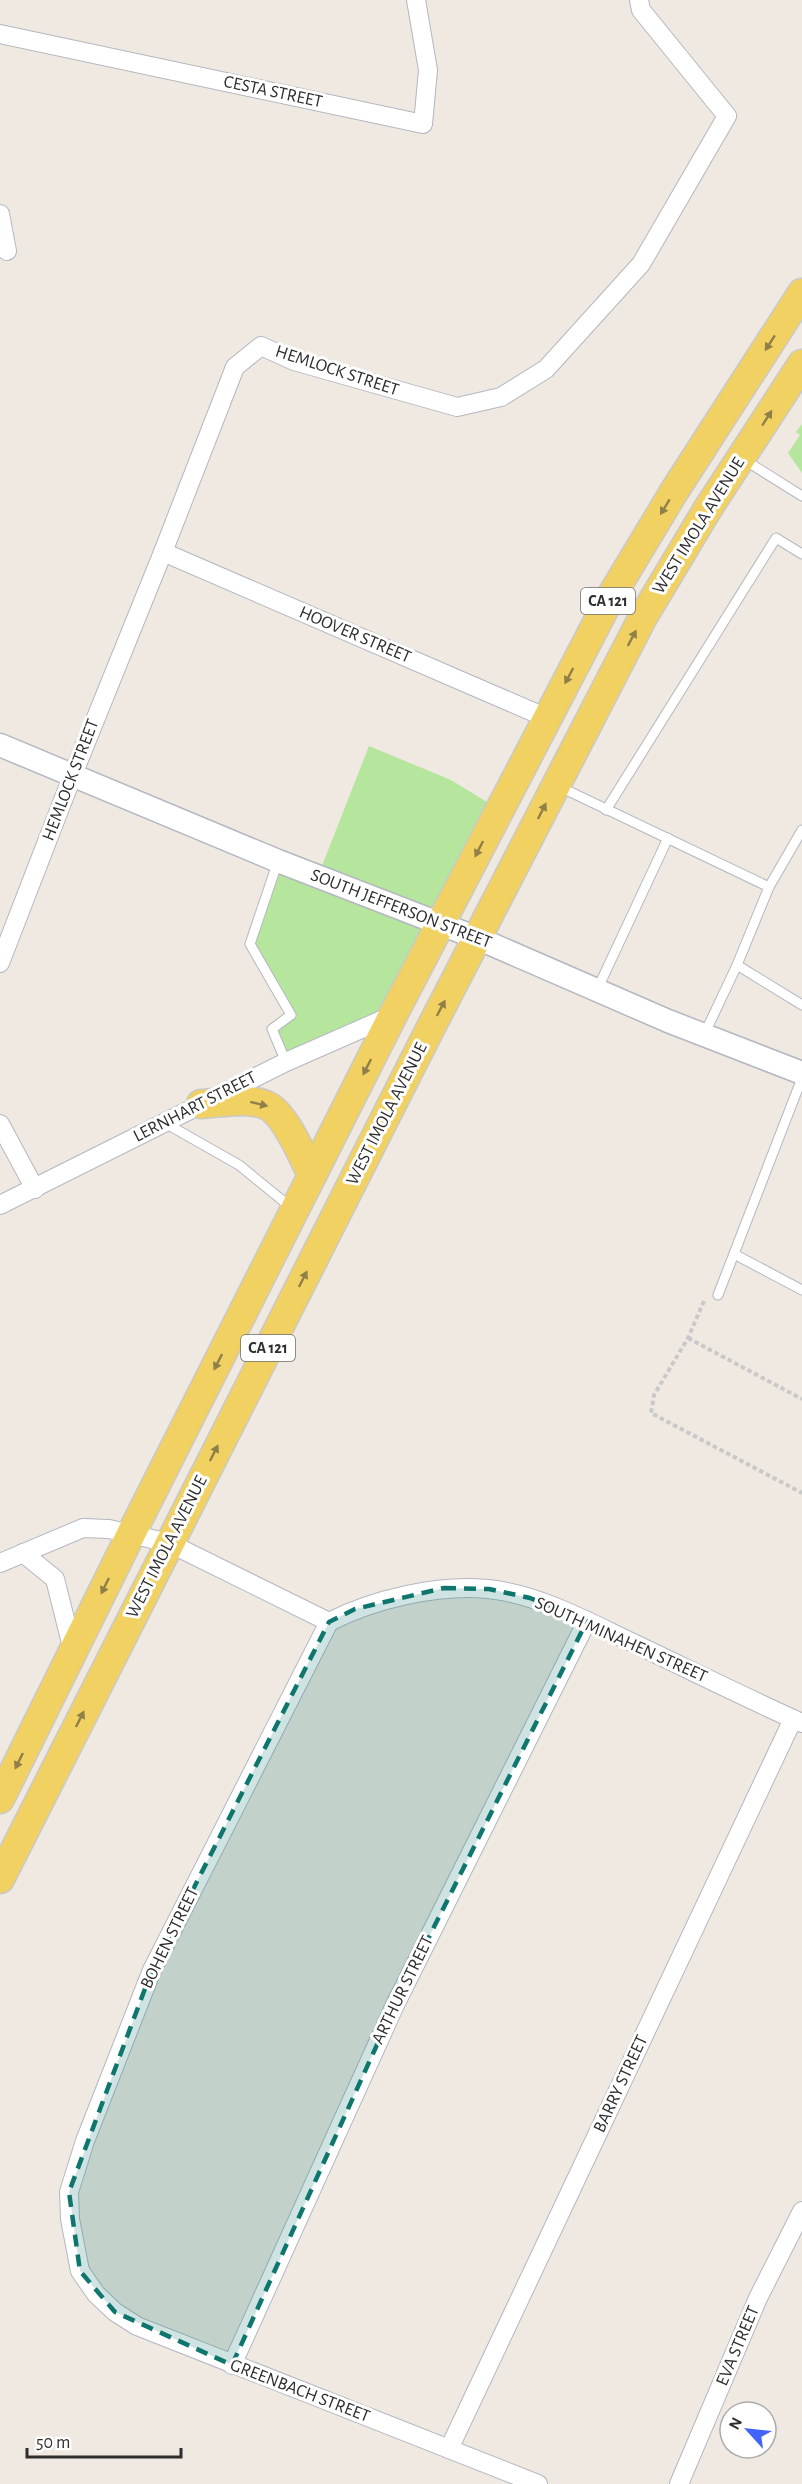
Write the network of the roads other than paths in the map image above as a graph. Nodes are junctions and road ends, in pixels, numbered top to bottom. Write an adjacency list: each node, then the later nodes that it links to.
1 (416, 0): 3 (street, CESTA STREET)
2 (639, 0): 10 (street, HEMLOCK STREET)
3 (0, 34)
4 (0, 214): 5 (street)
5 (6, 251)
6 (802, 293): 12 (main road, WEST IMOLA AVENUE / CA 121, one-way to 12)
7 (802, 364): 8 (main road, WEST IMOLA AVENUE / CA 121, one-way to 7)
8 (741, 458): 9 (lane); 15 (main road, WEST IMOLA AVENUE / CA 121, one-way to 8)
9 (802, 496)
10 (163, 552): 12 (street, HOOVER STREET); 14 (street, HEMLOCK STREET)
11 (802, 554): 16 (lane)
12 (547, 718): 21 (main road, WEST IMOLA AVENUE / CA 121, one-way to 21)
13 (0, 746): 14 (street, SOUTH JEFFERSON STREET)
14 (72, 777): 19 (street, SOUTH JEFFERSON STREET); 23 (street, HEMLOCK STREET)
15 (556, 785): 16 (lane); 22 (main road, WEST IMOLA AVENUE / CA 121, one-way to 15)
16 (606, 810): 18 (lane)
17 (802, 830): 20 (lane)
18 (668, 838): 20 (lane); 25 (lane)
19 (278, 861): 21 (street, SOUTH JEFFERSON STREET); 29 (lane)
20 (769, 886): 24 (lane)
21 (441, 924): 22 (street, SOUTH JEFFERSON STREET); 27 (main road, WEST IMOLA AVENUE / CA 121)
22 (477, 938): 25 (street, SOUTH JEFFERSON STREET); 43 (main road, WEST IMOLA AVENUE / CA 121, one-way to 22)
23 (0, 963)
24 (737, 965): 26 (lane); 28 (lane)
25 (597, 990): 28 (street, SOUTH JEFFERSON STREET)
26 (802, 1005)
27 (393, 1015): 29 (street, LERNHART STREET); 35 (main road, WEST IMOLA AVENUE / CA 121, one-way to 35)
28 (704, 1035): 30 (street, SOUTH JEFFERSON STREET)
29 (286, 1062): 32 (street, LERNHART STREET)
30 (802, 1073)
31 (802, 1078): 39 (lane)
32 (201, 1104): 33 (street, LERNHART STREET); 35 (main road, one-way to 35)
33 (164, 1123): 36 (street, LERNHART STREET); 38 (lane)
34 (0, 1124): 36 (street)
35 (312, 1175): 38 (main road, WEST IMOLA AVENUE / CA 121)
36 (35, 1189): 37 (street, LERNHART STREET)
37 (0, 1205)
38 (295, 1211): 42 (main road, WEST IMOLA AVENUE / CA 121, one-way to 42)
39 (734, 1254): 40 (lane); 41 (lane)
40 (802, 1290)
41 (718, 1295)
42 (131, 1534): 43 (street); 44 (street); 48 (main road, WEST IMOLA AVENUE / CA 121, one-way to 48)
43 (169, 1543): 47 (street); 51 (main road, WEST IMOLA AVENUE / CA 121, one-way to 43)
44 (23, 1553): 45 (street); 48 (street)
45 (0, 1563)
46 (587, 1621): 47 (street, SOUTH MINAHEN STREET); 49 (street, SOUTH MINAHEN STREET); 54 (street, ARTHUR STREET)
47 (329, 1622): 53 (street, BOHEN STREET)
48 (73, 1651): 50 (main road, WEST IMOLA AVENUE / CA 121, one-way to 50)
49 (798, 1721): 55 (street, BARRY STREET)
50 (0, 1799)
51 (0, 1879)
52 (802, 2211): 57 (street, EVA STREET)
53 (80, 2271): 54 (street, GREENBACH STREET)
54 (232, 2365): 55 (street, GREENBACH STREET)
55 (449, 2449): 56 (street, GREENBACH STREET)
56 (537, 2484)
57 (679, 2484)

